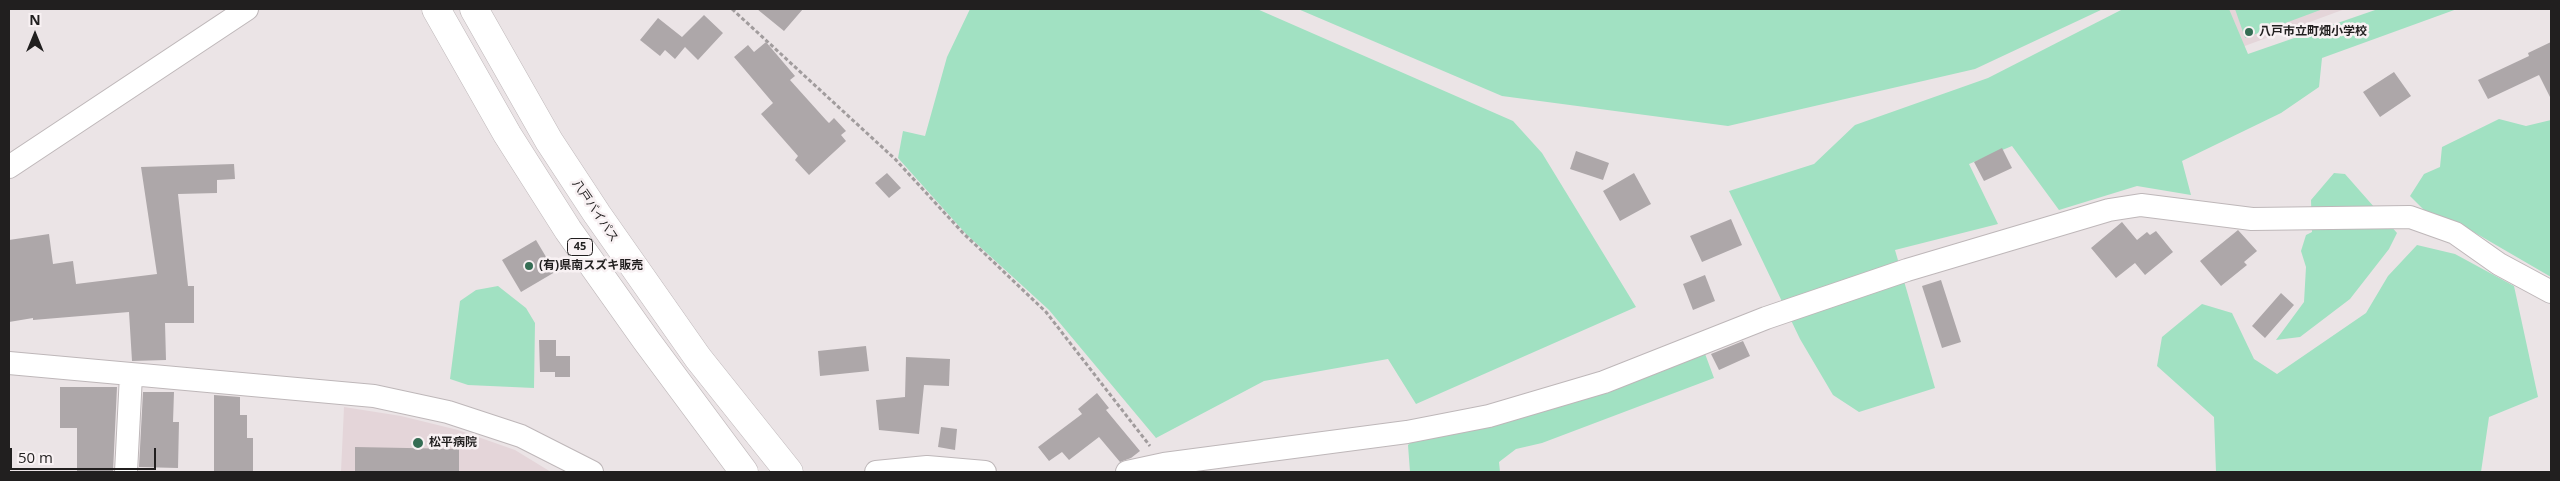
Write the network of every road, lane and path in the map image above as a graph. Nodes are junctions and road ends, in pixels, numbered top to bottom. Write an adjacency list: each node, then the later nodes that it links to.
1 (247, 9): 5 (street)
2 (436, 9): 12 (highway, 45)
3 (474, 9): 13 (highway, 八戸バイパス / 45)
4 (732, 9): 9 (path)
5 (9, 167)
6 (2551, 292): 9 (street)
7 (9, 363): 8 (street)
8 (131, 375): 10 (street); 11 (street)
9 (1164, 464): 16 (street)
10 (579, 469)
11 (126, 472)
12 (744, 472)
13 (789, 472)
14 (876, 472): 15 (street)
15 (985, 472)
16 (1127, 472)

